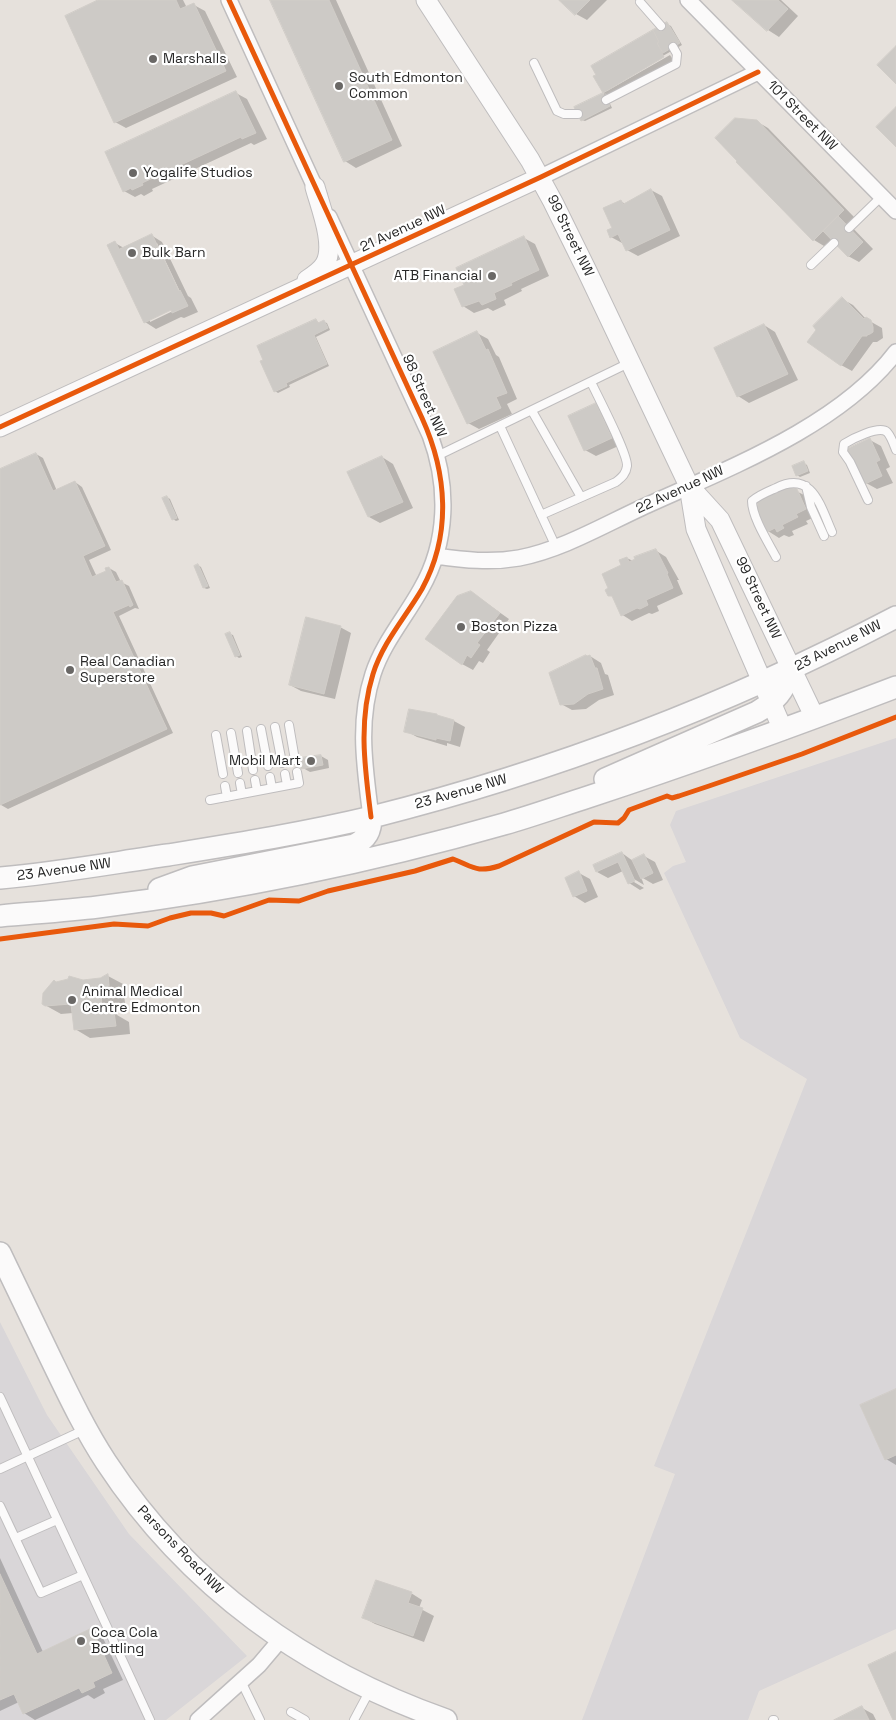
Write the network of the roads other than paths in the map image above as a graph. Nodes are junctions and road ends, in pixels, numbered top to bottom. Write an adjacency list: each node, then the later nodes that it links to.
1 (229, 0): 12 (street, 98 Street NW)
2 (426, 0): 11 (street, 99 Street NW)
3 (688, 0): 8 (street, 101 Street NW)
4 (640, 2): 5 (lane)
5 (661, 26)
6 (673, 47): 9 (lane)
7 (534, 63): 10 (lane)
8 (758, 72): 11 (street, 21 Avenue NW); 13 (street, 101 Street NW)
9 (606, 100)
10 (578, 114)
11 (541, 177): 17 (street, 21 Avenue NW); 21 (street, 99 Street NW)
12 (315, 187): 17 (street, 98 Street NW); 19 (street)
13 (882, 196): 14 (street, 101 Street NW); 15 (lane)
14 (896, 211)
15 (850, 228)
16 (834, 243): 18 (lane)
17 (351, 265): 19 (street, 21 Avenue NW); 27 (street, 98 Street NW)
18 (811, 265)
19 (268, 304): 25 (street, 21 Avenue NW)
20 (896, 352): 28 (street, 22 Avenue NW)
21 (632, 362): 22 (lane); 28 (street, 99 Street NW)
22 (591, 382): 23 (lane); 30 (lane)
23 (532, 411): 24 (lane); 30 (lane)
24 (500, 426): 27 (lane); 32 (lane)
25 (0, 428)
26 (896, 450): 31 (lane)
27 (437, 456): 36 (street, 98 Street NW)
28 (689, 486): 35 (street, 22 Avenue NW); 39 (street, 99 Street NW); 40 (street, 99 Street NW)
29 (806, 486): 33 (lane); 34 (lane); 37 (lane)
30 (581, 497): 32 (lane)
31 (868, 500)
32 (541, 515): 35 (lane)
33 (832, 532)
34 (824, 536)
35 (556, 547): 36 (street, 22 Avenue NW)
36 (436, 556): 69 (street, 98 Street NW)
37 (776, 557)
38 (896, 618): 39 (main road, 23 Avenue NW)
39 (792, 670): 40 (main road, 23 Avenue NW); 42 (main road); 43 (street, 99 Street NW)
40 (762, 683): 42 (street, 99 Street NW); 69 (main road, 23 Avenue NW)
41 (896, 687): 43 (main road)
42 (771, 704): 47 (street, 99 Street NW); 70 (main road)
43 (815, 718): 47 (main road)
44 (289, 725): 51 (lane)
45 (275, 727): 52 (lane)
46 (261, 729): 53 (lane)
47 (783, 730): 70 (main road)
48 (247, 731): 54 (lane)
49 (231, 733): 56 (lane)
50 (216, 735): 57 (lane)
51 (295, 760)
52 (282, 763)
53 (268, 766)
54 (253, 770)
55 (297, 772): 63 (lane)
56 (238, 773)
57 (223, 774)
58 (285, 774): 63 (lane)
59 (270, 777): 64 (lane)
60 (255, 780): 65 (lane)
61 (240, 783): 66 (lane)
62 (225, 786): 67 (lane)
63 (287, 786): 64 (lane)
64 (272, 788): 65 (lane)
65 (257, 791): 66 (lane)
66 (242, 794): 67 (lane)
67 (227, 797): 68 (lane)
68 (210, 800)
69 (371, 817): 71 (main road, 23 Avenue NW); 74 (main road)
70 (506, 823): 74 (main road)
71 (48, 874): 72 (main road, 23 Avenue NW); 73 (main road)
72 (0, 878)
73 (0, 888)
74 (117, 904): 75 (main road)
75 (95, 908): 76 (main road); 77 (main road)
76 (0, 916)
77 (0, 926)
78 (0, 1254): 80 (main road, Parsons Road NW)
79 (0, 1397): 81 (lane)
80 (86, 1429): 81 (lane); 87 (main road, Parsons Road NW)
81 (28, 1456): 82 (lane); 84 (lane)
82 (0, 1469)
83 (0, 1506): 85 (lane)
84 (57, 1520): 85 (lane); 86 (lane)
85 (16, 1538): 86 (lane)
86 (83, 1575): 92 (lane)
87 (281, 1639): 88 (street); 89 (main road, Parsons Road NW)
88 (241, 1681): 93 (street); 94 (lane)
89 (370, 1690): 91 (main road, Parsons Road NW); 96 (lane)
90 (291, 1712): 95 (lane)
91 (420, 1714): 97 (main road, Parsons Road NW)
92 (150, 1720)
93 (198, 1720)
94 (260, 1720)
95 (305, 1720)
96 (354, 1720)
97 (446, 1720)

